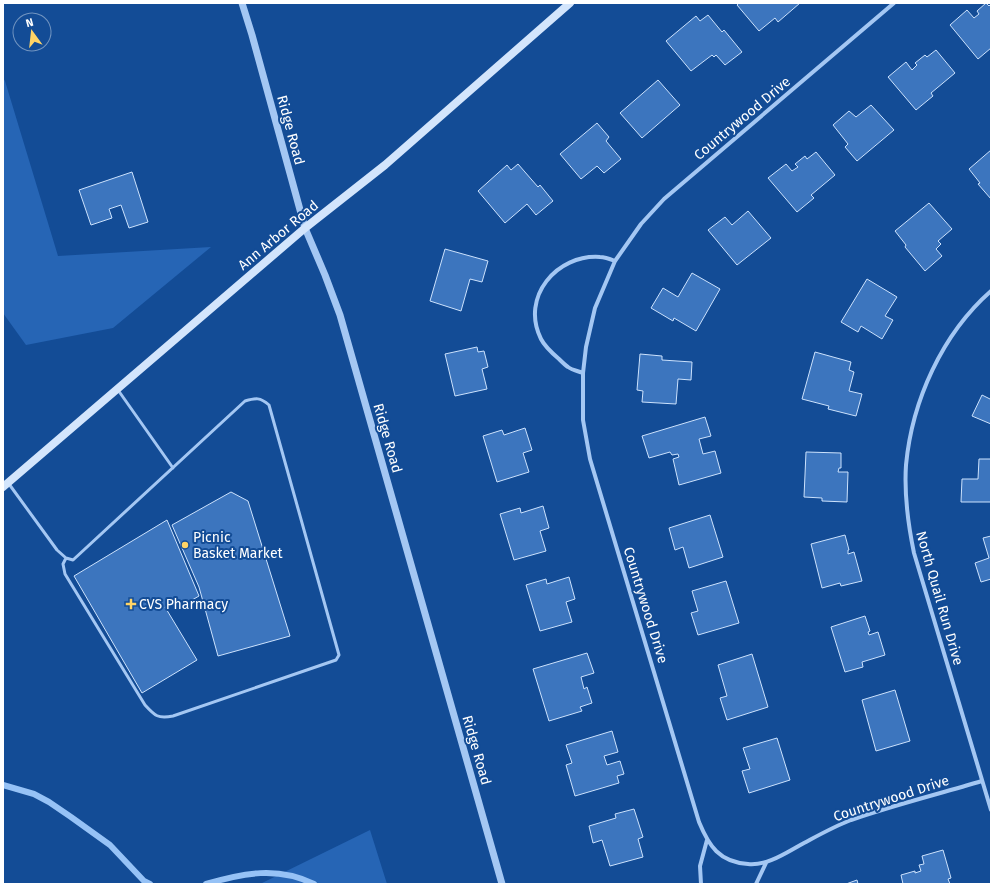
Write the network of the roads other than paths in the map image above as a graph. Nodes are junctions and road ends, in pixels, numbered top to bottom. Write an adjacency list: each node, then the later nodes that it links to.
1 (242, 3): 4 (street, Ridge Road)
2 (570, 3): 4 (main road, Ann Arbor Road)
3 (894, 3): 5 (street, Countrywood Drive)
4 (305, 228): 8 (main road, Ann Arbor Road); 16 (street, Ridge Road)
5 (615, 261): 7 (street, Countrywood Drive); 7 (street)
6 (991, 291): 12 (street, North Quail Run Drive)
7 (583, 373): 14 (street, Countrywood Drive)
8 (118, 390): 9 (lane); 10 (main road, Ann Arbor Road)
9 (173, 468): 11 (lane); 11 (lane)
10 (6, 485): 11 (lane)
11 (66, 558)
12 (982, 781): 13 (street, North Quail Run Drive); 15 (street, Countrywood Drive)
13 (991, 810)
14 (707, 840): 15 (street, Countrywood Drive); 17 (street)
15 (766, 863): 18 (street)
16 (502, 884)
17 (701, 884)
18 (756, 884)

